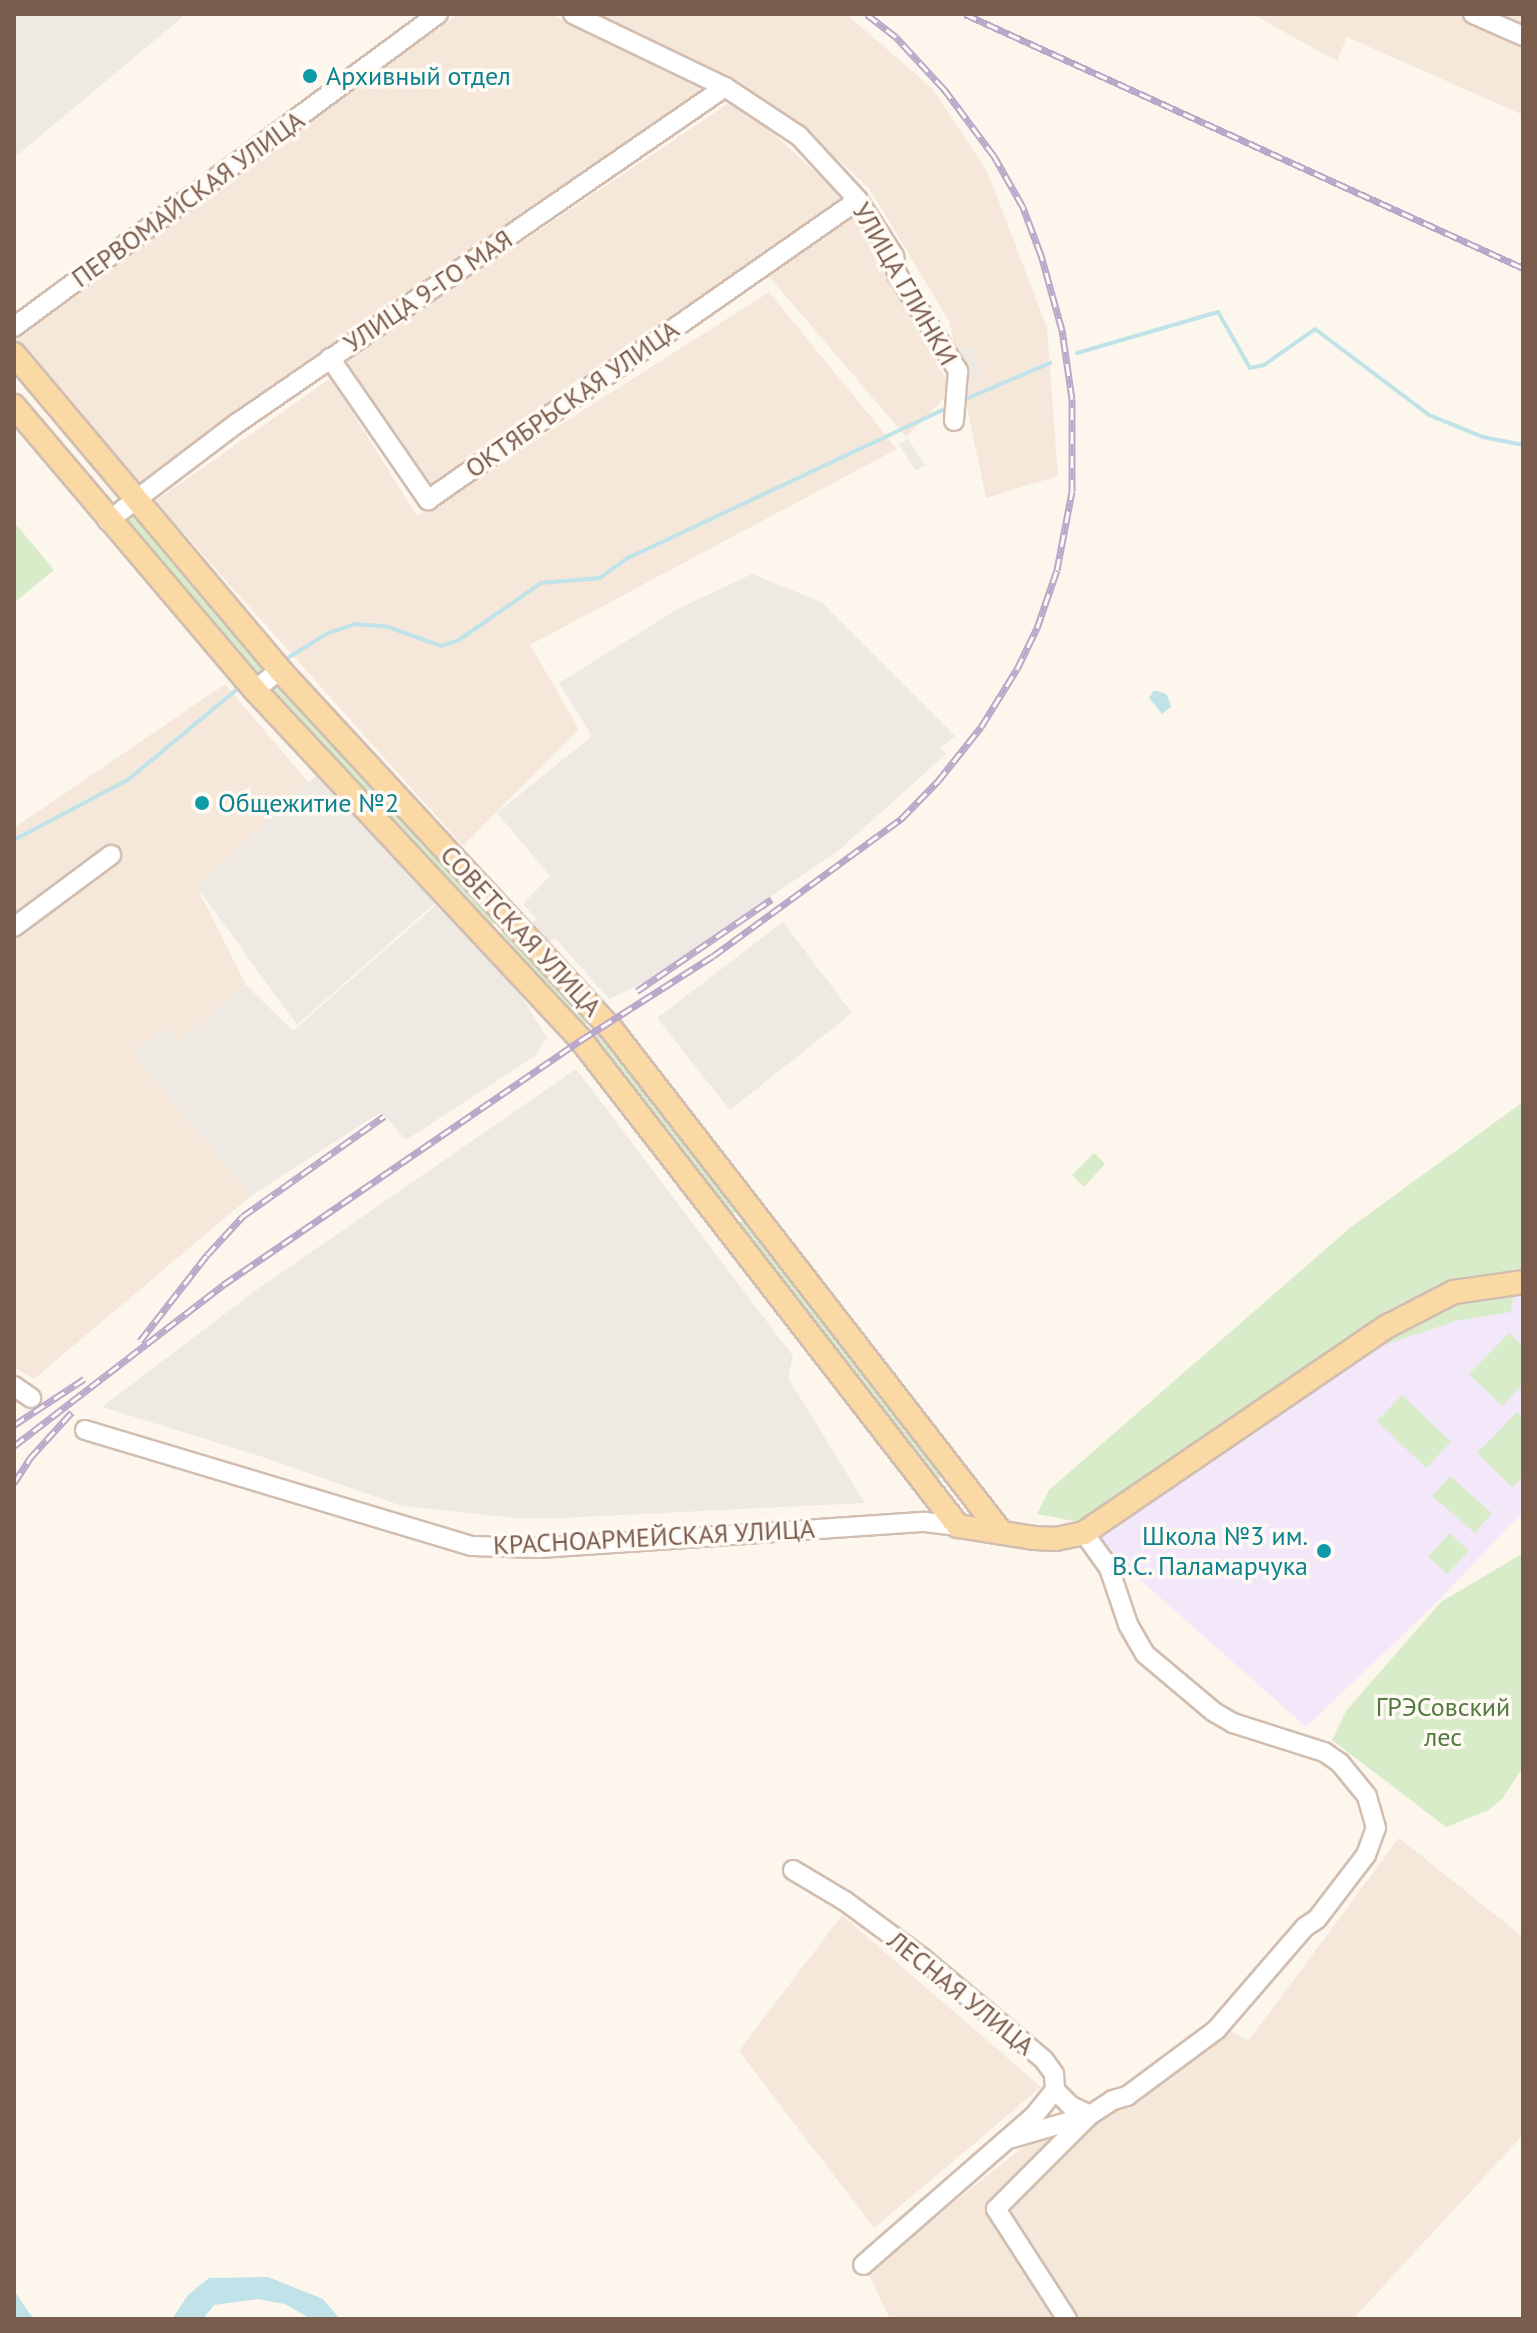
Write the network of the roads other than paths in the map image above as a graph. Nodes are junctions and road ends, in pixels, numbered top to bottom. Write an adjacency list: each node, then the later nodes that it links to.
1 (438, 14): 7 (street, ПЕРВОМАЙСКАЯ УЛИЦА)
2 (573, 14): 5 (street, УЛИЦА ГЛИНКИ)
3 (1473, 14): 4 (street)
4 (1523, 36)
5 (725, 87): 6 (street, УЛИЦА ГЛИНКИ); 9 (street, УЛИЦА 9-ГО МАЯ)
6 (858, 200): 9 (street, ОКТЯБРЬСКАЯ УЛИЦА); 11 (street, УЛИЦА ГЛИНКИ)
7 (14, 327)
8 (14, 354): 12 (main road, СОВЕТСКАЯ УЛИЦА)
9 (330, 358): 12 (street, УЛИЦА 9-ГО МАЯ)
10 (14, 406): 13 (main road, СОВЕТСКАЯ УЛИЦА)
11 (954, 421)
12 (136, 500): 13 (street, УЛИЦА 9-ГО МАЯ); 14 (main road, СОВЕТСКАЯ УЛИЦА)
13 (108, 521): 15 (main road, СОВЕТСКАЯ УЛИЦА)
14 (280, 670): 15 (street); 17 (main road, СОВЕТСКАЯ УЛИЦА)
15 (255, 690): 19 (main road, СОВЕТСКАЯ УЛИЦА)
16 (111, 855): 18 (street)
17 (508, 917): 19 (street); 25 (main road, СОВЕТСКАЯ УЛИЦА)
18 (14, 927)
19 (488, 938): 24 (main road, СОВЕТСКАЯ УЛИЦА)
20 (1523, 1282): 26 (main road)
21 (14, 1386): 22 (street)
22 (31, 1398)
23 (85, 1430): 24 (street, КРАСНОАРМЕЙСКАЯ УЛИЦА)
24 (958, 1526): 25 (main road, КРАСНОАРМЕЙСКАЯ УЛИЦА)
25 (1000, 1531): 26 (main road, КРАСНОАРМЕЙСКАЯ УЛИЦА)
26 (1084, 1533): 29 (street)
27 (793, 1870): 28 (street, ЛЕСНАЯ УЛИЦА)
28 (1055, 2090): 29 (street); 30 (street)
29 (1090, 2115): 30 (street); 32 (street)
30 (1007, 2139): 31 (street)
31 (863, 2265)
32 (1067, 2319)

